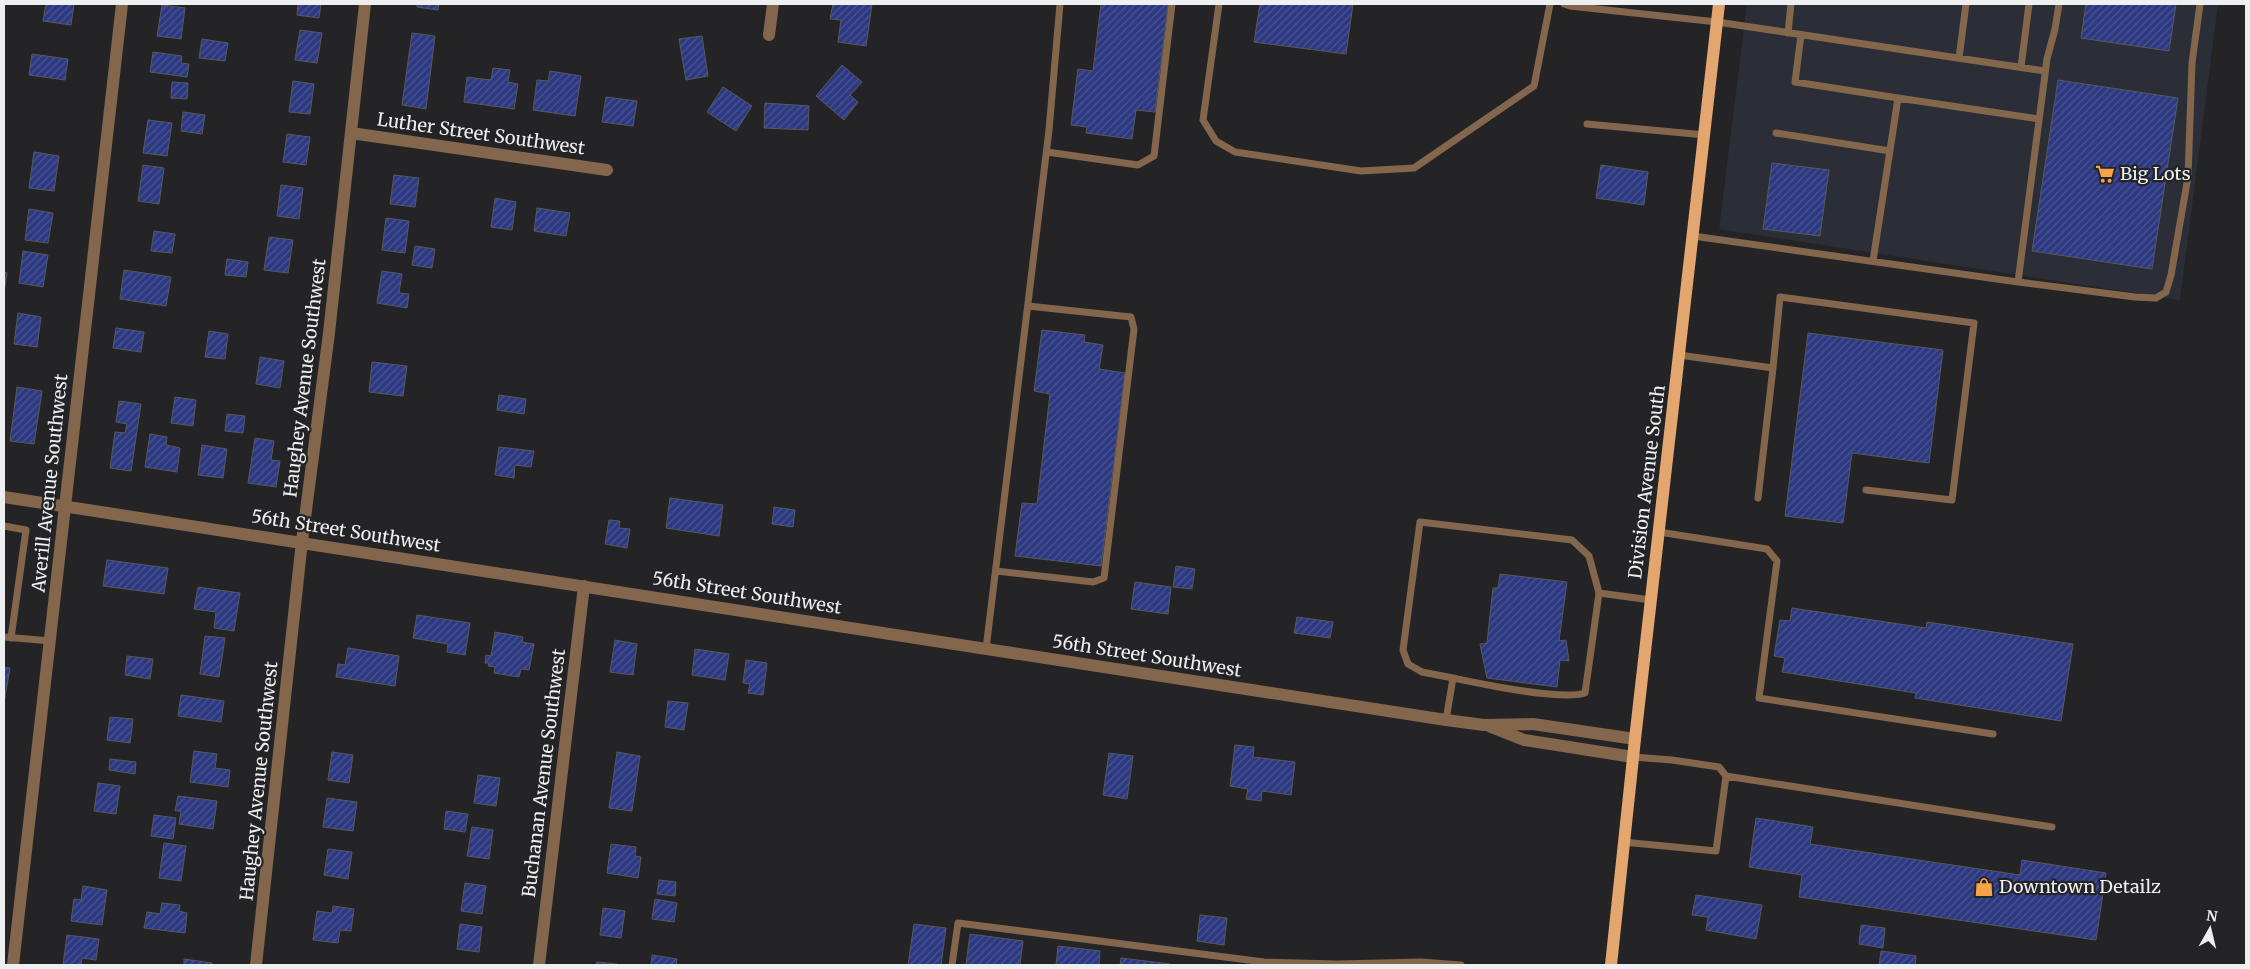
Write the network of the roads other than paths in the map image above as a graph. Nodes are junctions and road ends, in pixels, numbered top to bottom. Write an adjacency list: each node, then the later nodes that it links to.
1 (122, 4): 41 (street, Averill Avenue Southwest)
2 (365, 4): 26 (street, Haughey Avenue Southwest)
3 (773, 4): 19 (street)
4 (1060, 4): 30 (lane)
5 (1172, 4): 30 (lane)
6 (1219, 4): 7 (lane)
7 (1550, 4)
8 (1564, 4): 15 (lane)
9 (1719, 4): 16 (main road, Division Avenue South)
10 (1791, 4): 17 (lane)
11 (1966, 4): 20 (lane)
12 (2029, 4): 21 (lane)
13 (2059, 4): 22 (lane)
14 (2200, 4): 34 (lane)
15 (1594, 6): 16 (lane)
16 (1717, 22): 17 (lane); 28 (main road, Division Avenue South)
17 (1788, 33): 18 (lane)
18 (1801, 35): 20 (lane); 23 (lane)
19 (768, 36)
20 (1958, 58): 21 (lane)
21 (2021, 67): 22 (lane)
22 (2045, 71): 24 (lane)
23 (1898, 98): 24 (lane); 29 (lane)
24 (2039, 119): 34 (lane)
25 (1586, 124): 28 (lane)
26 (351, 133): 31 (street, Luther Street Southwest); 44 (street, Haughey Avenue Southwest)
27 (1776, 133): 29 (lane)
28 (1705, 135): 32 (main road, Division Avenue South)
29 (1890, 151): 33 (lane)
30 (1047, 152): 35 (lane)
31 (607, 170)
32 (1693, 236): 33 (lane); 36 (main road, Division Avenue South)
33 (1873, 261): 34 (lane)
34 (2018, 282)
35 (1028, 306): 45 (lane); 45 (lane)
36 (1680, 355): 37 (lane); 43 (main road, Division Avenue South)
37 (1773, 368): 38 (lane); 40 (lane)
38 (1866, 490)
39 (4, 497): 41 (street, 56th Street Southwest)
40 (1758, 498)
41 (65, 506): 44 (street, 56th Street Southwest); 50 (street, Averill Avenue Southwest)
42 (4, 526): 49 (lane)
43 (1659, 532): 48 (main road, Division Avenue South); 55 (lane)
44 (302, 542): 46 (street, 56th Street Southwest); 63 (street, Haughey Avenue Southwest)
45 (996, 571): 51 (lane)
46 (584, 586): 51 (street, 56th Street Southwest); 64 (street, Buchanan Avenue Southwest)
47 (1598, 592): 48 (lane); 52 (lane); 52 (lane)
48 (1651, 600): 56 (main road, Division Avenue South)
49 (7, 638): 50 (lane)
50 (50, 641): 62 (street, Averill Avenue Southwest)
51 (986, 649): 53 (street, 56th Street Southwest)
52 (1453, 678): 53 (lane)
53 (1446, 720): 54 (street, 56th Street Southwest)
54 (1484, 725): 56 (street, 56th Street Southwest); 57 (street, 56th Street Southwest)
55 (1993, 734)
56 (1635, 739): 57 (main road, Division Avenue South)
57 (1633, 758): 58 (lane); 60 (main road, Division Avenue South)
58 (1726, 776): 59 (lane); 60 (lane)
59 (2052, 827)
60 (1623, 842): 67 (main road, Division Avenue South)
61 (1398, 964): 65 (lane); 66 (lane)
62 (13, 965)
63 (256, 965)
64 (539, 965)
65 (952, 965)
66 (1461, 965)
67 (1611, 965)

